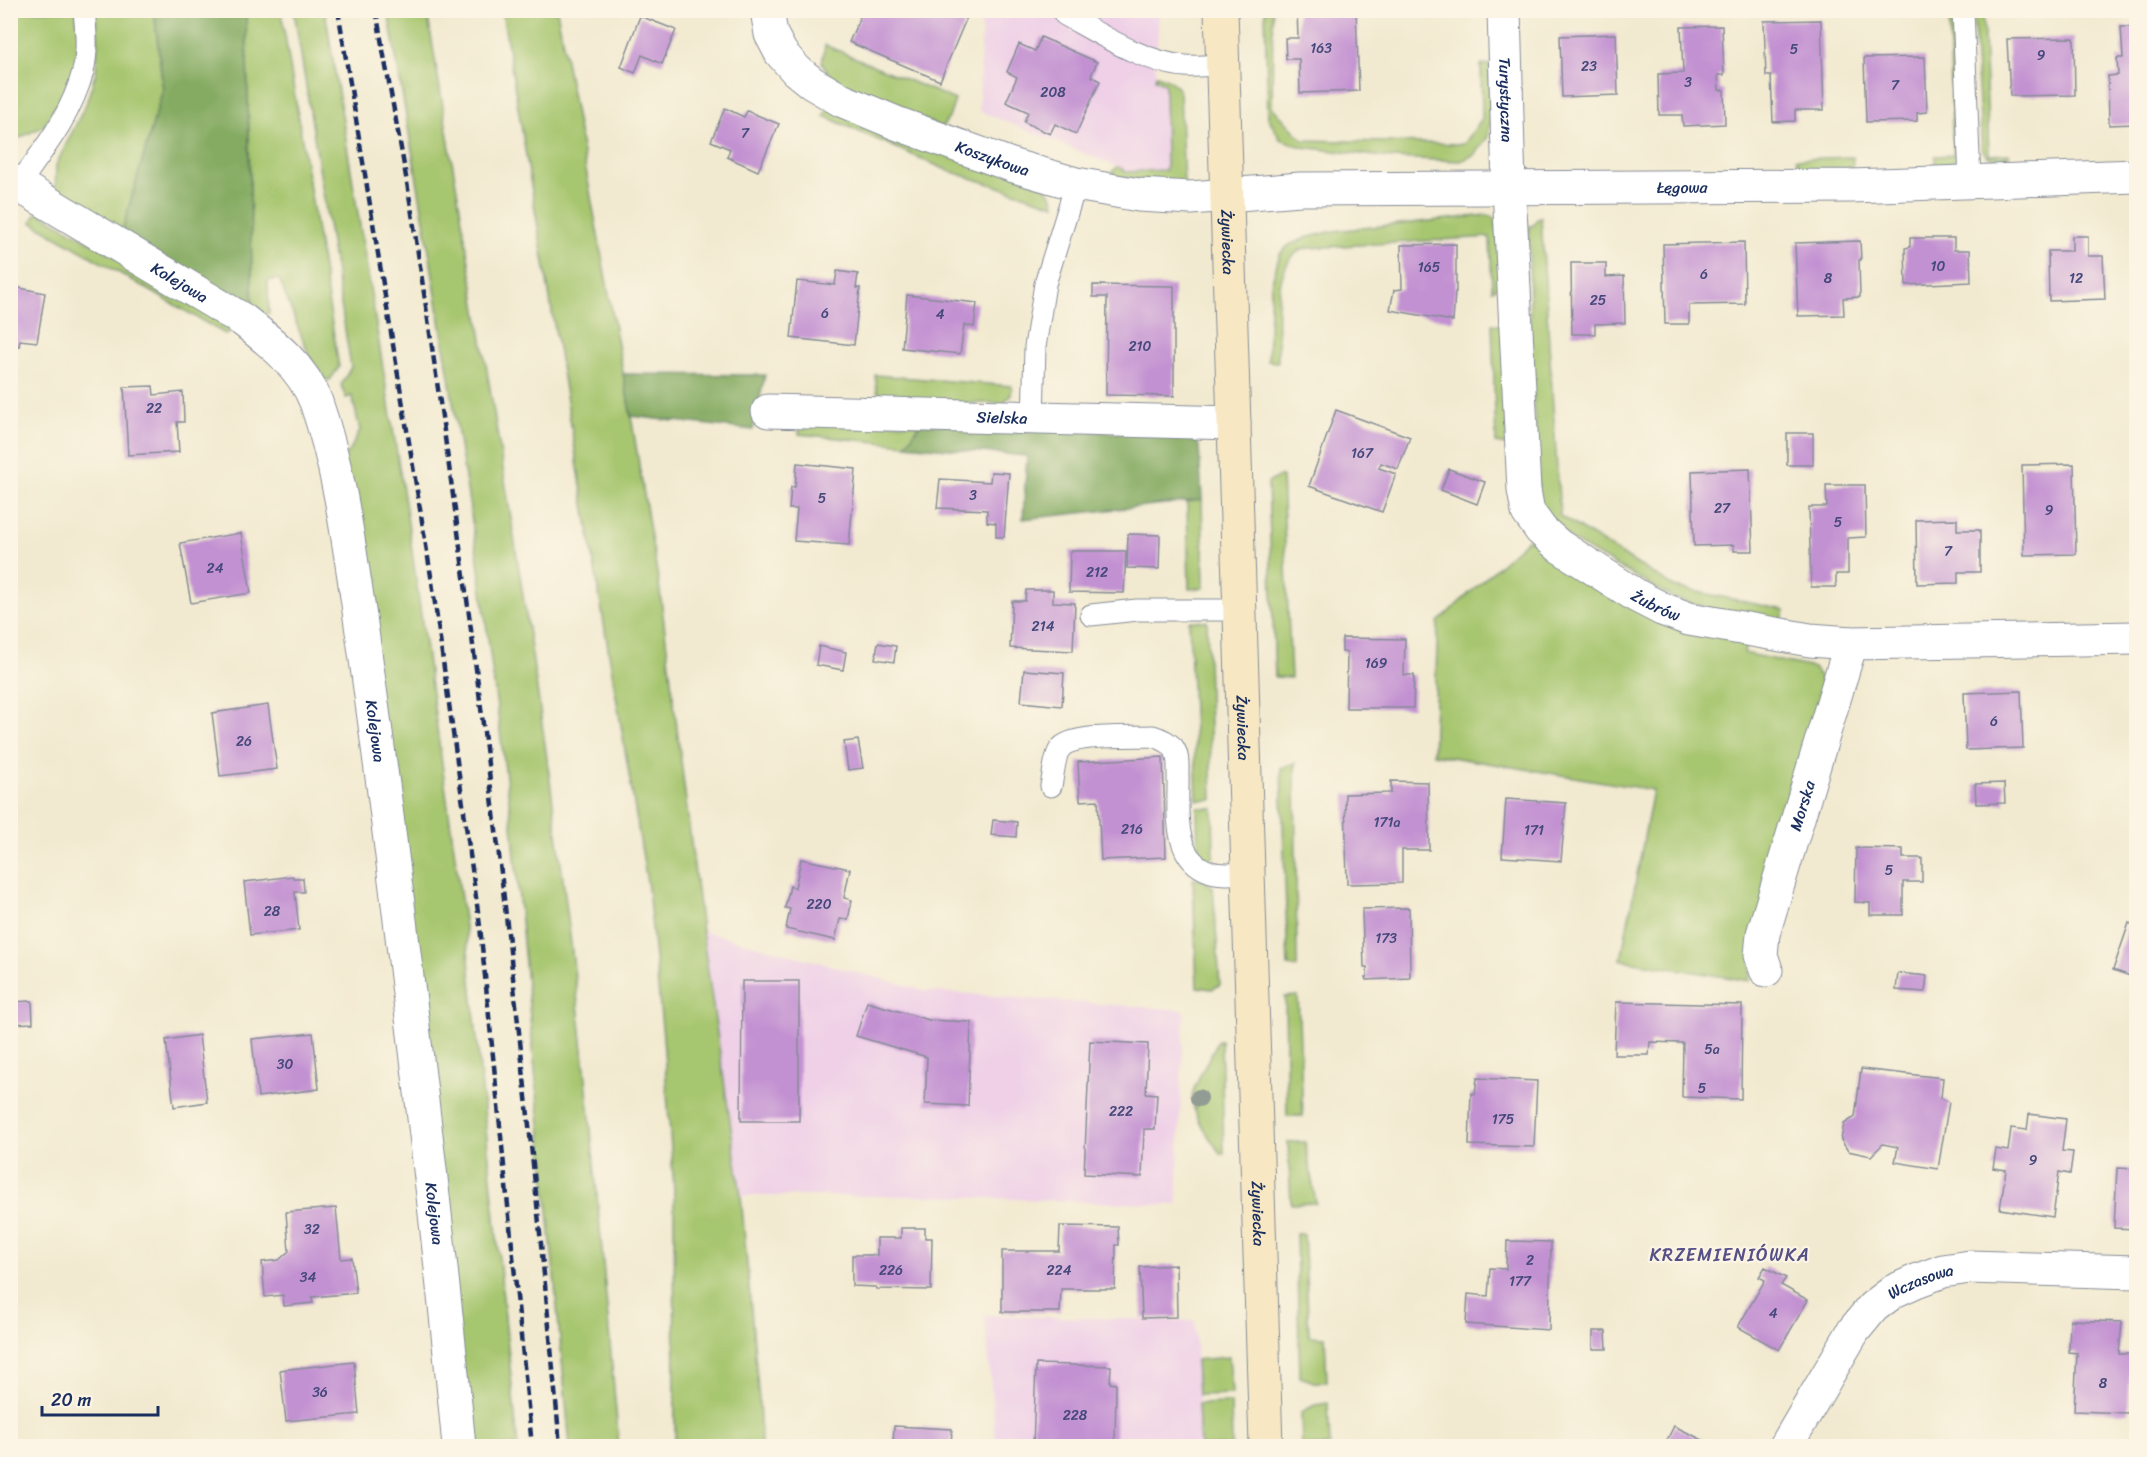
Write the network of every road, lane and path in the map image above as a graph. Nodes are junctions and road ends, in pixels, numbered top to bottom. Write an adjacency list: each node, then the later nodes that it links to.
1 (84, 10): 10 (lane)
2 (767, 10): 11 (street, Koszykowa)
3 (1062, 10): 7 (lane)
4 (1221, 10): 7 (main road, Żywiecka)
5 (1504, 10): 12 (street, Turystyczna)
6 (1963, 10): 9 (lane)
7 (1223, 64): 13 (main road, Żywiecka)
8 (2136, 176): 9 (street, Łęgowa)
9 (1970, 181): 12 (street, Łęgowa)
10 (15, 182): 25 (street, Kolejowa)
11 (1076, 184): 13 (street, Koszykowa); 15 (lane)
12 (1509, 188): 13 (street, Łęgowa); 20 (street, Żubrów)
13 (1227, 194): 16 (main road, Żywiecka)
14 (768, 411): 15 (street, Sielska)
15 (1033, 419): 16 (street, Sielska)
16 (1234, 423): 17 (main road, Żywiecka)
17 (1240, 610): 18 (lane); 22 (main road, Żywiecka)
18 (1091, 615)
19 (2136, 638): 20 (street, Żubrów)
20 (1851, 643): 23 (street, Morska)
21 (1051, 786): 22 (lane)
22 (1248, 873): 26 (main road, Żywiecka)
23 (1766, 970)
24 (2136, 1272): 27 (street, Wczasowa)
25 (459, 1446)
26 (1266, 1446)
27 (1786, 1446)

